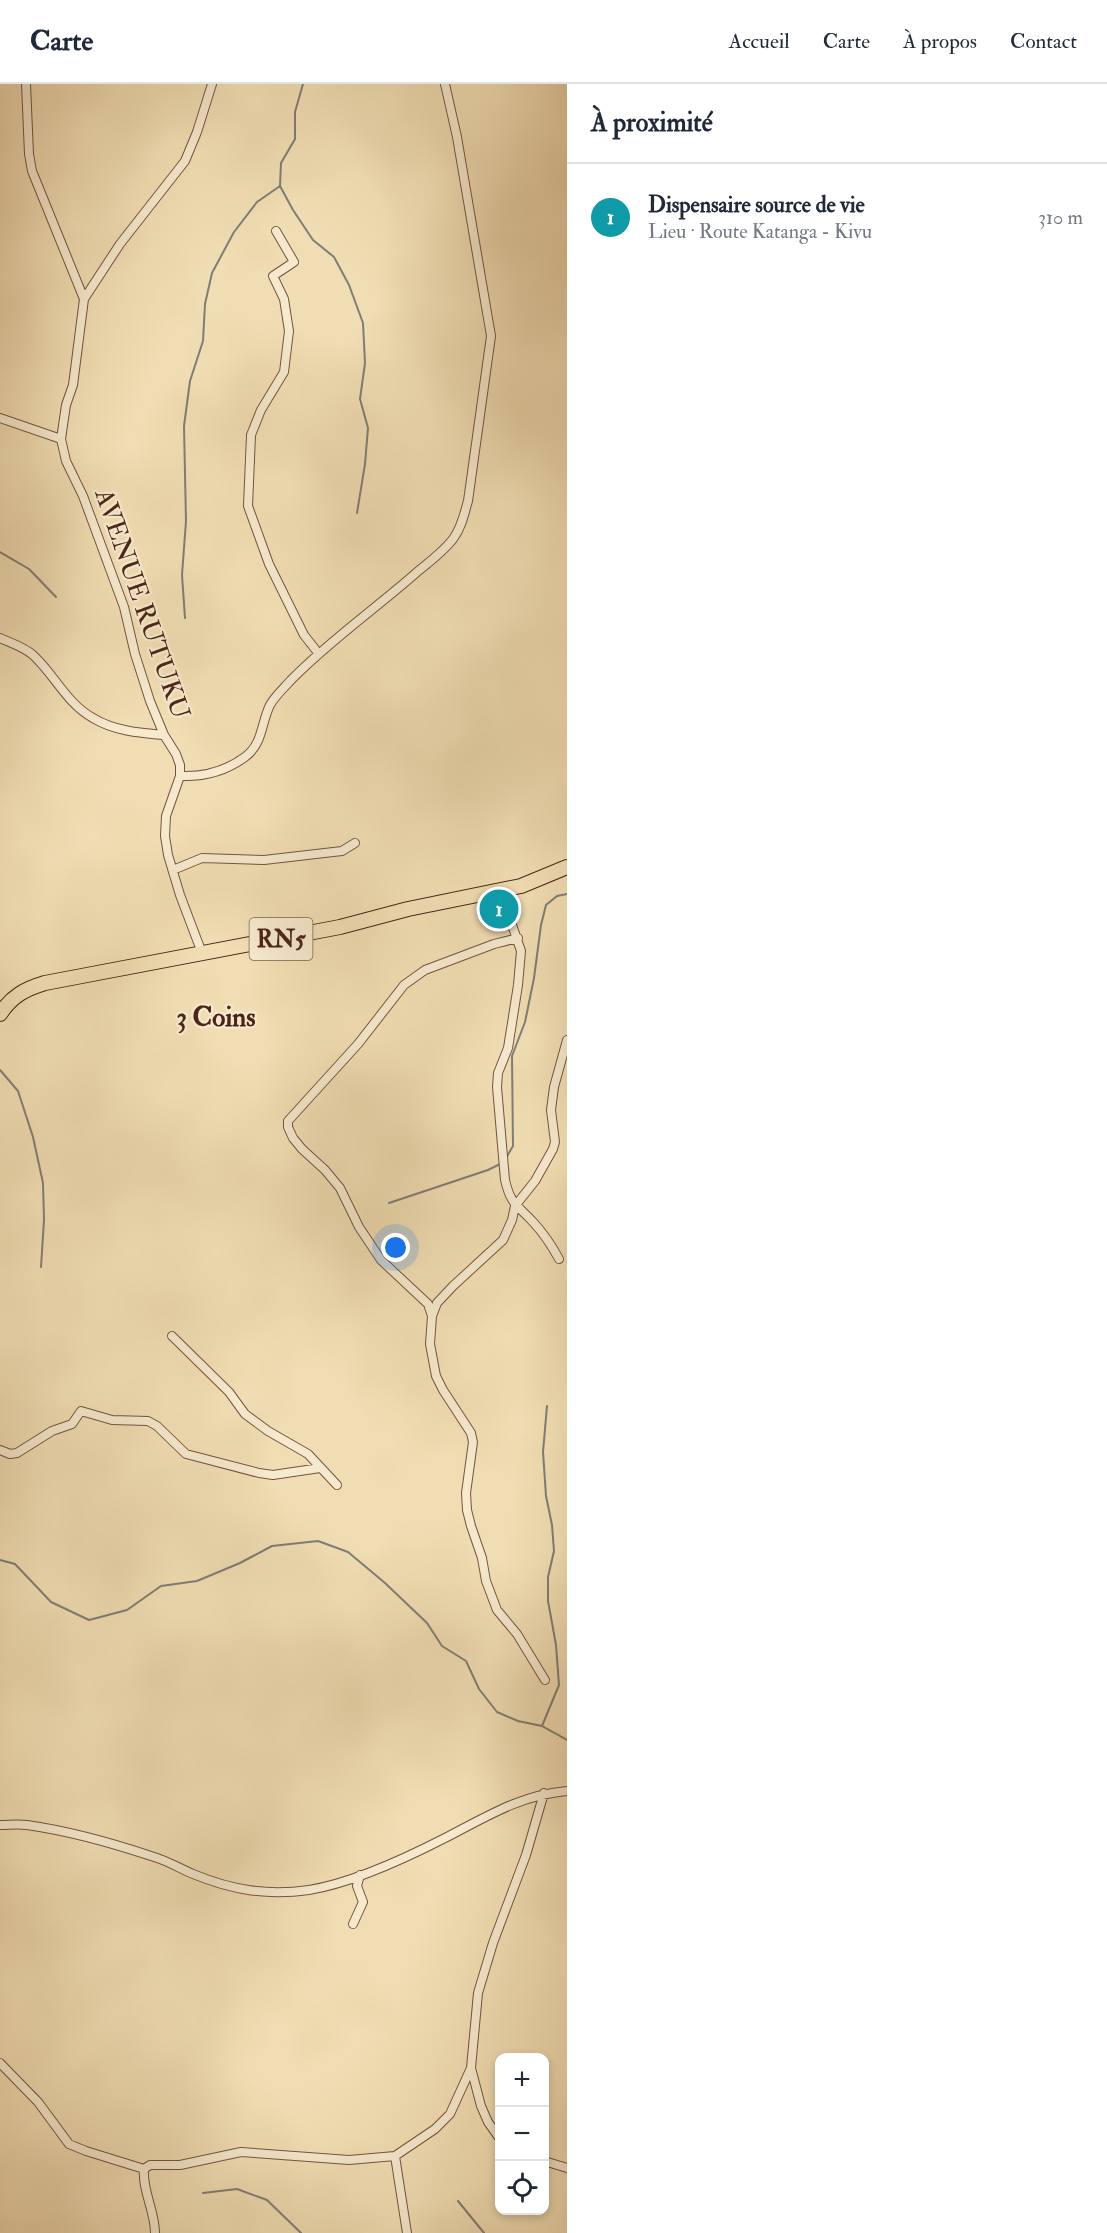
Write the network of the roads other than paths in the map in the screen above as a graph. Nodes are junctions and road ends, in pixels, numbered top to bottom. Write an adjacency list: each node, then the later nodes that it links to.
1 (26, 84): 5 (street)
2 (212, 84): 5 (street)
3 (445, 84): 9 (street)
4 (276, 231): 9 (street)
5 (84, 299): 7 (street, AVENUE RUTUKU)
6 (0, 418): 7 (street)
7 (61, 439): 10 (street, AVENUE RUTUKU)
8 (0, 638): 10 (street)
9 (319, 654): 11 (street)
10 (164, 735): 11 (street, AVENUE RUTUKU)
11 (180, 776): 14 (street)
12 (355, 843): 14 (street)
13 (567, 867): 15 (highway, RN5)
14 (173, 870): 17 (street)
15 (500, 890): 16 (street); 17 (highway, RN5)
16 (518, 938): 20 (street); 22 (street)
17 (202, 953): 18 (highway, RN5)
18 (0, 1014)
19 (567, 1040): 20 (street)
20 (515, 1206): 21 (street); 22 (street)
21 (560, 1259)
22 (432, 1316): 27 (street)
23 (172, 1335): 25 (street)
24 (0, 1450): 25 (street)
25 (320, 1468): 26 (street)
26 (337, 1485)
27 (545, 1680)
28 (567, 1791): 29 (street)
29 (544, 1793): 31 (street); 34 (street)
30 (0, 1825): 31 (street)
31 (360, 1875): 32 (street)
32 (353, 1923)
33 (0, 2062): 39 (street)
34 (471, 2068): 35 (street); 36 (street)
35 (495, 2132)
36 (395, 2156): 39 (street); 41 (street)
37 (549, 2163): 38 (street)
38 (567, 2168)
39 (144, 2169): 40 (street)
40 (155, 2233)
41 (407, 2233)

